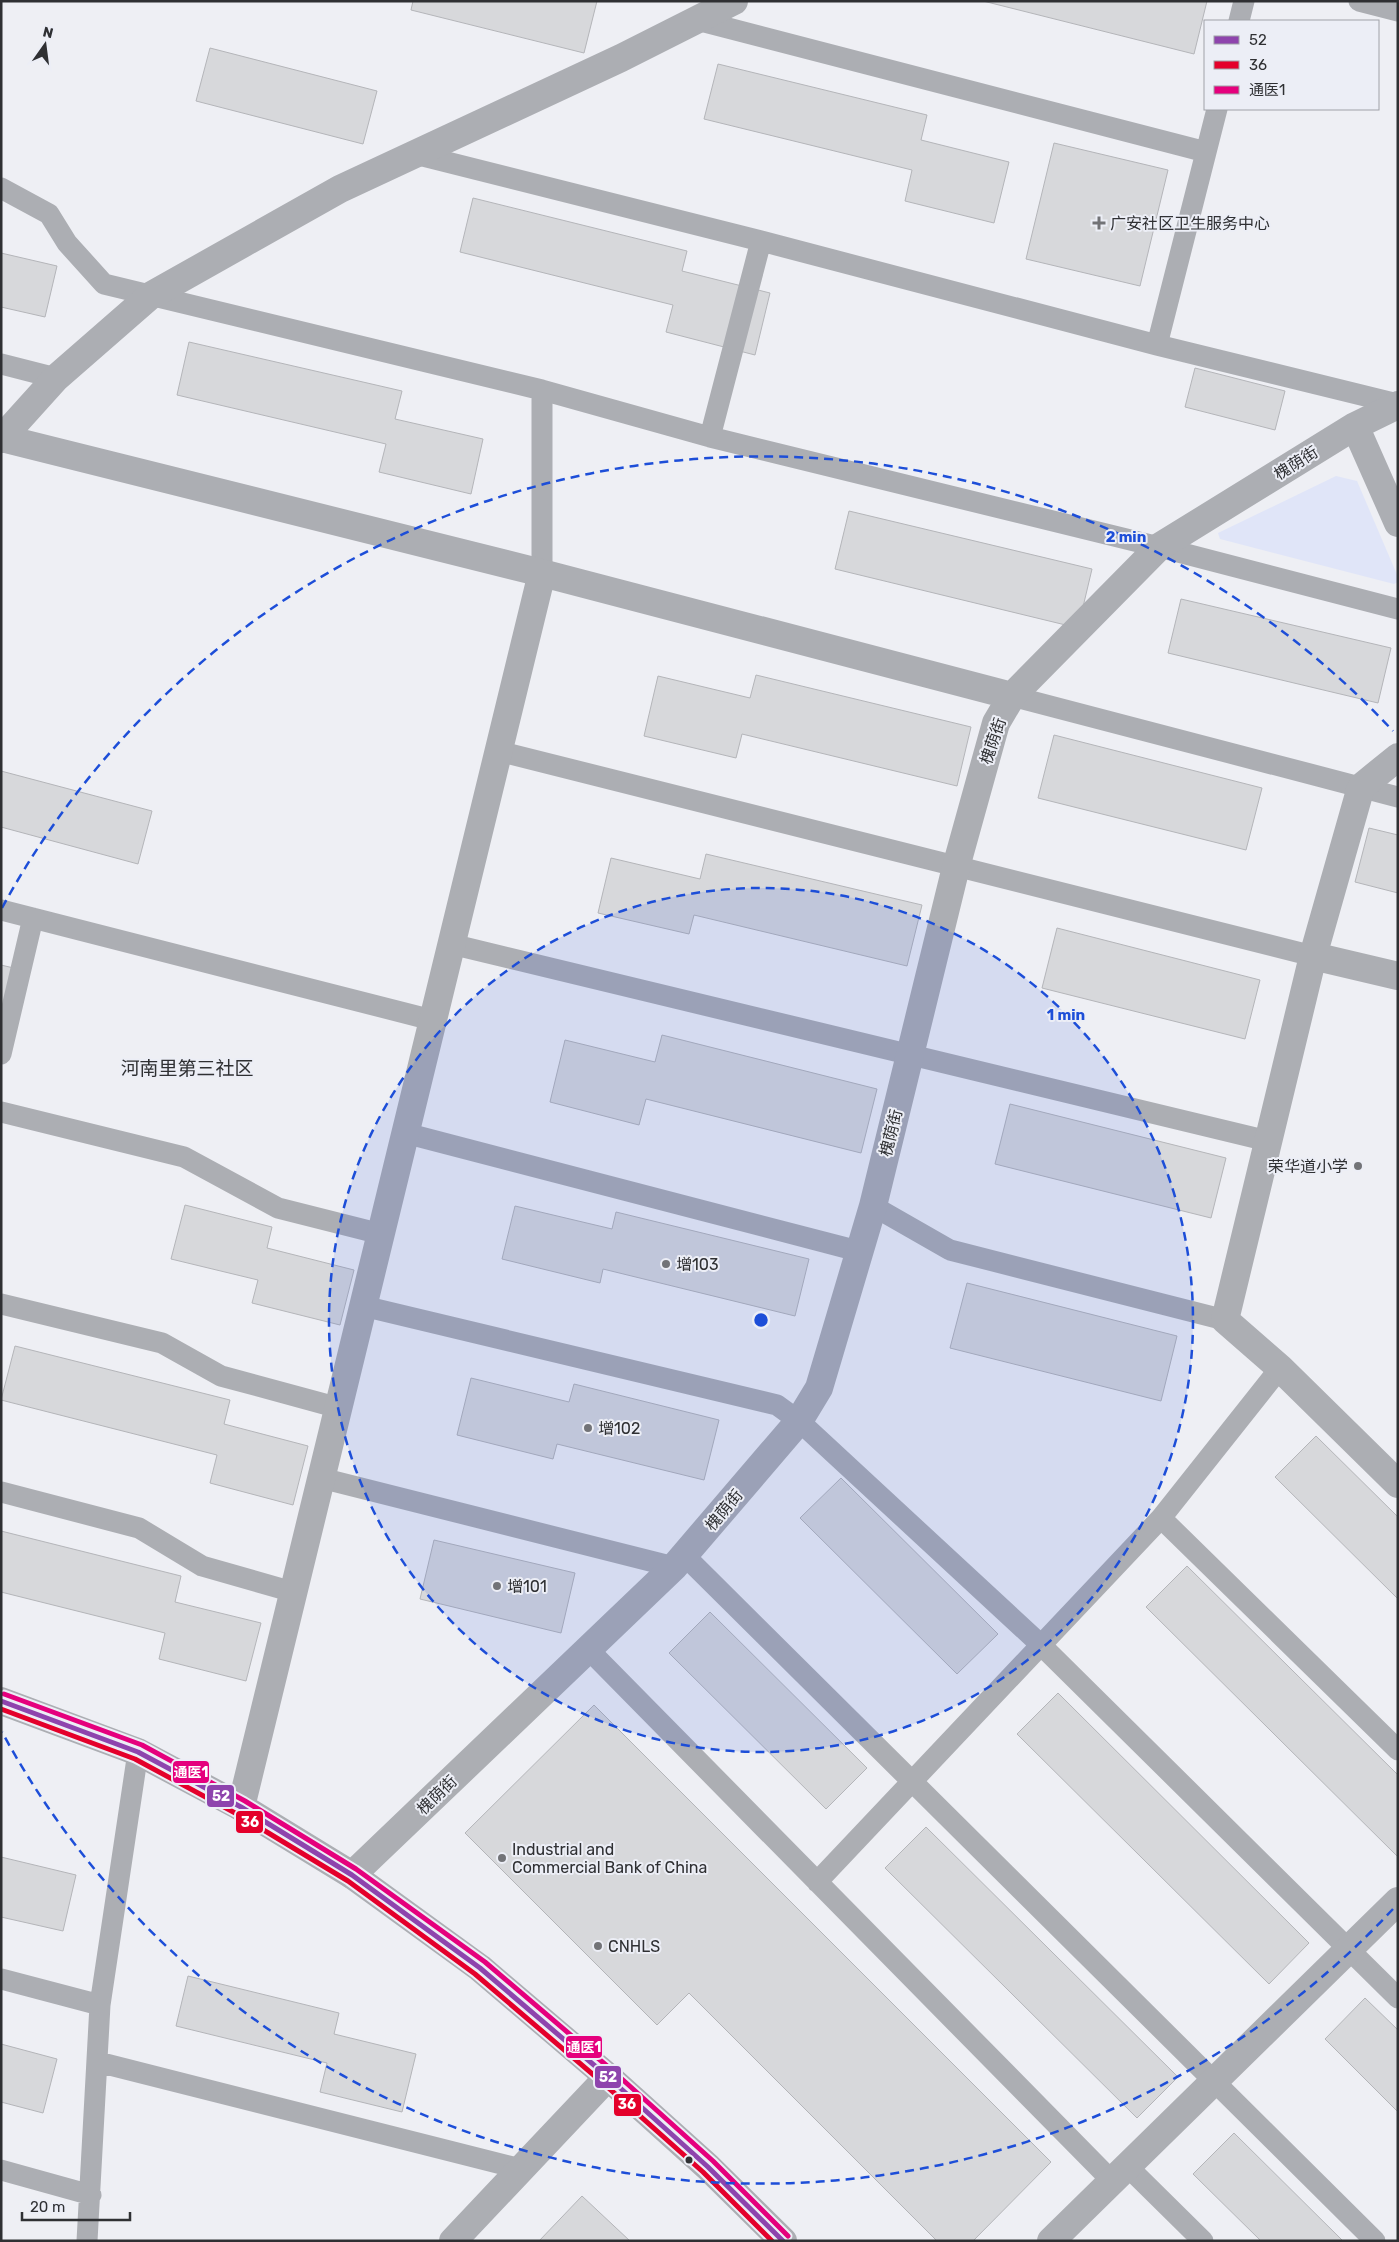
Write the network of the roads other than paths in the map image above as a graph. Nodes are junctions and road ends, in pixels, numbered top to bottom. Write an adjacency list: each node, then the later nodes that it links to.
1 (1244, 1): 6 (lane)
2 (1359, 1): 4 (lane)
3 (731, 2): 5 (street)
4 (1398, 11)
5 (697, 20): 8 (lane); 9 (street)
6 (1239, 20)
7 (1217, 110): 8 (lane)
8 (1206, 152): 13 (lane)
9 (415, 154): 11 (lane); 12 (street)
10 (1, 188): 12 (lane)
11 (761, 241): 13 (lane); 19 (lane)
12 (150, 296): 15 (street); 16 (lane)
13 (1157, 346): 17 (lane)
14 (1, 364): 15 (lane)
15 (56, 378): 20 (street)
16 (542, 390): 19 (lane); 23 (lane)
17 (1398, 404): 18 (street, 槐荫街)
18 (1355, 426): 21 (street); 22 (street, 槐荫街)
19 (710, 437): 22 (lane)
20 (2, 438): 23 (street)
21 (1398, 523)
22 (1159, 547): 24 (lane); 25 (street, 槐荫街)
23 (542, 573): 25 (street); 26 (street)
24 (1398, 609)
25 (1012, 696): 28 (lane); 30 (street, 槐荫街)
26 (498, 751): 30 (lane); 33 (street)
27 (1398, 757): 28 (street)
28 (1361, 787): 29 (lane); 34 (street)
29 (1398, 797)
30 (956, 867): 34 (lane); 38 (street, 槐荫街)
31 (1, 910): 32 (lane)
32 (33, 918): 36 (lane); 37 (lane)
33 (451, 944): 36 (street); 38 (lane)
34 (1313, 956): 35 (street); 41 (street)
35 (1398, 976)
36 (432, 1020): 40 (street)
37 (1, 1054)
38 (910, 1056): 41 (lane); 42 (street, 槐荫街)
39 (1, 1112): 43 (lane)
40 (405, 1133): 43 (street); 44 (lane)
41 (1268, 1141): 47 (street)
42 (873, 1206): 44 (street, 槐荫街); 47 (lane)
43 (381, 1234): 46 (street)
44 (858, 1251): 50 (street, 槐荫街)
45 (1, 1304): 49 (lane)
46 (363, 1306): 49 (street); 50 (lane)
47 (1225, 1320): 48 (street)
48 (1280, 1368): 52 (street); 54 (lane)
49 (338, 1408): 51 (street)
50 (799, 1421): 55 (street, 槐荫街); 57 (lane)
51 (321, 1478): 55 (lane); 56 (street)
52 (1398, 1484)
53 (1, 1492): 56 (lane)
54 (1161, 1518): 57 (lane); 60 (lane)
55 (680, 1562): 58 (street, 槐荫街); 62 (lane)
56 (294, 1592): 63 (street)
57 (1040, 1644): 62 (lane); 67 (lane)
58 (589, 1650): 64 (street, 槐荫街); 65 (lane)
59 (1, 1701): 61 (street)
60 (1398, 1750)
61 (138, 1752): 63 (street); 70 (lane)
62 (912, 1781): 65 (lane); 73 (lane)
63 (241, 1806): 64 (street)
64 (352, 1875): 72 (street)
65 (817, 1882): 76 (lane)
66 (1398, 1901): 67 (street)
67 (1348, 1949): 69 (lane); 73 (street)
68 (1, 1979): 70 (lane)
69 (1398, 1998)
70 (100, 2005): 71 (lane)
71 (98, 2062): 74 (lane); 77 (lane)
72 (608, 2077): 74 (street); 80 (street)
73 (1214, 2081): 76 (street); 83 (lane)
74 (521, 2169): 79 (street)
75 (1, 2170): 77 (lane)
76 (1119, 2174): 81 (street); 82 (lane)
77 (91, 2195): 78 (lane)
78 (87, 2241)
79 (453, 2241)
80 (783, 2241)
81 (1051, 2241)
82 (1203, 2241)
83 (1374, 2241)

